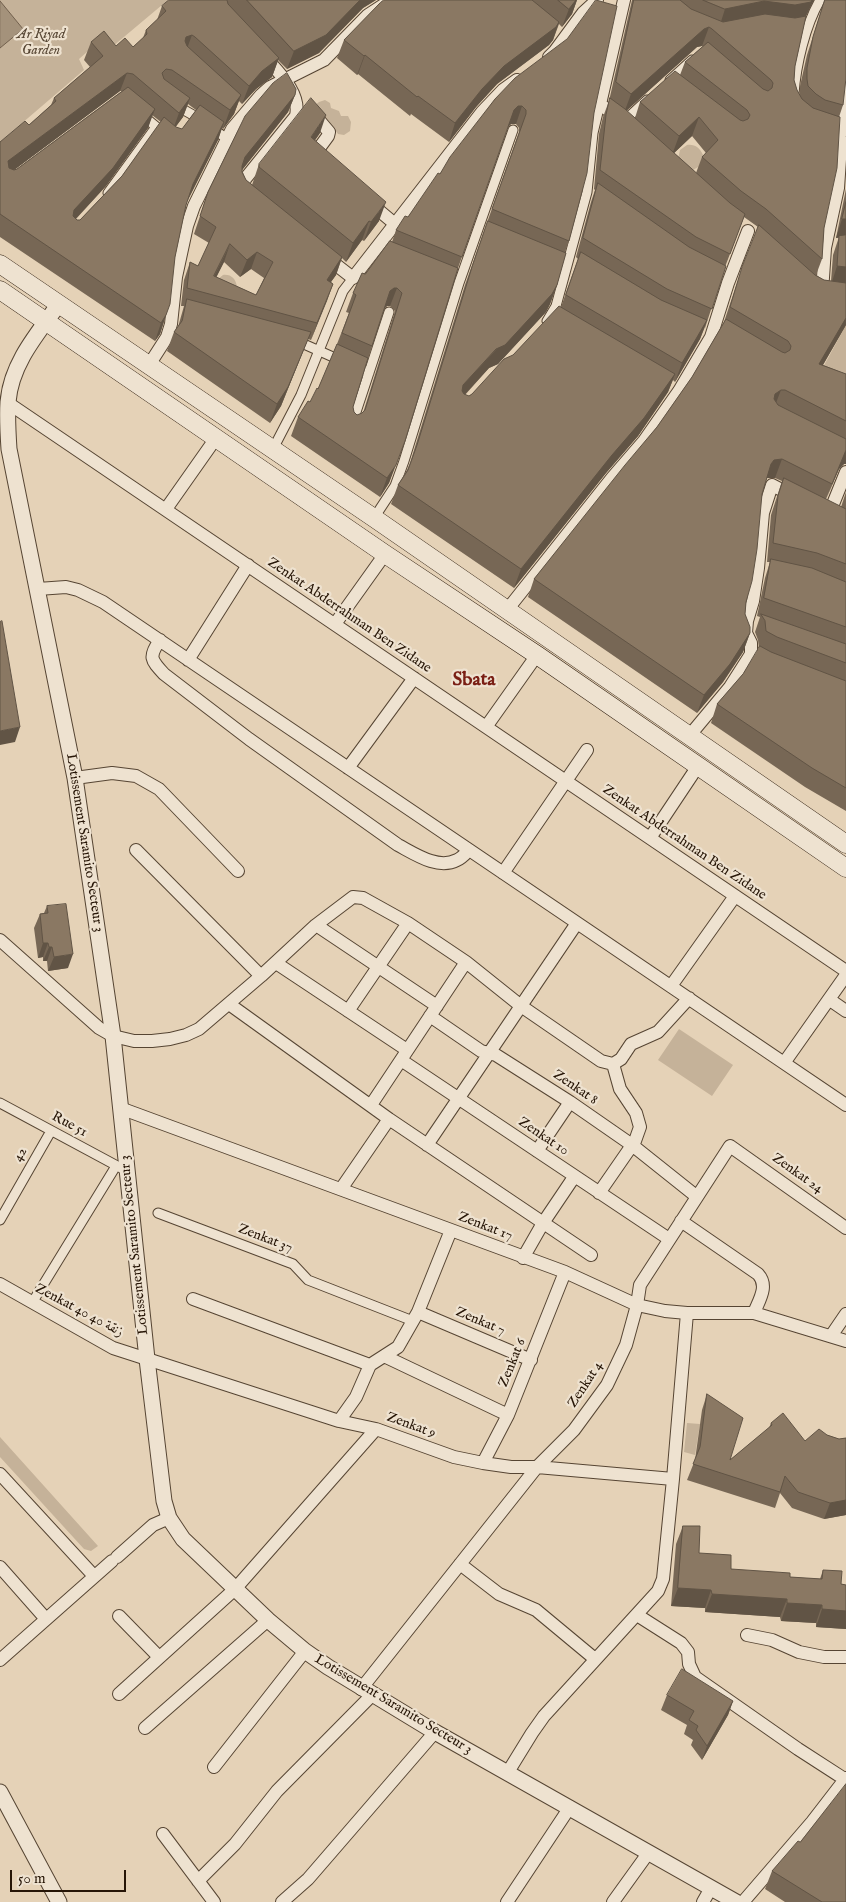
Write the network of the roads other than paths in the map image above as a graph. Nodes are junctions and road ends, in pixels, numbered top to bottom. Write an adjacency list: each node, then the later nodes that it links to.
1 (391, 0): 7 (street)
2 (597, 0): 26 (street)
3 (624, 0): 11 (street)
4 (820, 0): 12 (street)
5 (256, 46): 7 (street)
6 (701, 52): 14 (street)
7 (285, 80): 10 (street); 18 (street)
8 (846, 88): 17 (street)
9 (168, 99): 18 (street)
10 (297, 100): 20 (street); 24 (street)
11 (600, 104): 14 (street); 36 (street)
12 (796, 106)
13 (135, 109): 15 (street)
14 (627, 125)
15 (156, 126): 19 (street); 23 (street)
16 (513, 130): 28 (street)
17 (840, 130): 21 (street)
18 (227, 139): 48 (street)
19 (173, 142)
20 (326, 166)
21 (842, 187): 33 (street)
22 (357, 192): 26 (street)
23 (104, 197)
24 (260, 204)
25 (735, 221): 27 (street)
26 (395, 224): 37 (street)
27 (748, 230): 30 (street); 62 (street)
28 (477, 231): 29 (street); 58 (street)
29 (486, 234)
30 (760, 240)
31 (839, 245): 33 (street)
32 (314, 247): 37 (street)
33 (825, 248): 40 (street)
34 (0, 264): 42 (main road)
35 (559, 265): 36 (street)
36 (572, 265): 45 (street)
37 (353, 278): 47 (street)
38 (807, 281): 40 (street)
39 (0, 290): 44 (main road)
40 (822, 292): 41 (street)
41 (846, 294)
42 (59, 304): 44 (street, Lotissement Saramito Secteur 3); 48 (main road)
43 (389, 312): 49 (street)
44 (46, 321): 50 (street, Lotissement Saramito Secteur 3); 52 (main road)
45 (541, 327)
46 (287, 340): 47 (street)
47 (320, 350): 49 (street); 53 (street)
48 (149, 365): 53 (main road)
49 (369, 373): 51 (street)
50 (8, 403): 56 (street, Zenkat Abderrahman Ben Zidane); 61 (street, Lotissement Saramito Secteur 3)
51 (352, 427)
52 (216, 438): 56 (street); 59 (main road)
53 (273, 449): 58 (main road)
54 (846, 472): 57 (street)
55 (805, 502): 69 (street)
56 (166, 509): 60 (street, Zenkat Abderrahman Ben Zidane)
57 (829, 514)
58 (374, 518): 62 (main road)
59 (385, 554): 63 (street); 65 (main road)
60 (248, 566): 63 (street, Zenkat Abderrahman Ben Zidane); 66 (street)
61 (38, 589): 64 (street); 73 (street, Lotissement Saramito Secteur 3)
62 (507, 610): 69 (main road)
63 (335, 624): 67 (street, Zenkat Abderrahman Ben Zidane)
64 (160, 640): 66 (street); 78 (street)
65 (537, 654): 68 (street); 71 (main road)
66 (188, 660): 72 (street)
67 (414, 678): 68 (street, Zenkat Abderrahman Ben Zidane); 72 (street)
68 (486, 727): 74 (street, Zenkat Abderrahman Ben Zidane)
69 (690, 735): 76 (main road)
70 (587, 750): 74 (street)
71 (698, 766): 75 (street); 79 (main road)
72 (348, 768): 78 (street)
73 (75, 778): 80 (street); 100 (street, Lotissement Saramito Secteur 3)
74 (566, 781): 75 (street, Zenkat Abderrahman Ben Zidane); 81 (street)
75 (650, 838): 82 (street, Zenkat Abderrahman Ben Zidane)
76 (846, 844)
77 (136, 850): 91 (street)
78 (469, 850): 81 (street)
79 (846, 868)
80 (238, 871)
81 (503, 873): 84 (street)
82 (735, 896): 90 (street, Zenkat Abderrahman Ben Zidane); 92 (street)
83 (408, 923): 85 (street); 87 (street); 89 (street)
84 (577, 923): 92 (street); 96 (street)
85 (316, 925): 88 (street); 89 (street, Zenkat 8)
86 (0, 940): 100 (street)
87 (466, 962): 96 (street); 98 (street)
88 (276, 963): 91 (street); 97 (street, Zenkat 10)
89 (378, 967): 97 (street); 98 (street, Zenkat 8)
90 (846, 973): 94 (street)
91 (262, 976): 95 (street)
92 (671, 986): 93 (street)
93 (688, 998): 103 (street); 104 (street)
94 (830, 1000): 99 (street); 103 (street)
95 (229, 1004): 100 (street); 107 (street)
96 (521, 1006): 101 (street); 104 (street)
97 (348, 1011): 102 (street, Zenkat 10)
98 (434, 1011): 101 (street, Zenkat 8); 102 (street)
99 (846, 1011)
100 (113, 1036): 110 (street, Lotissement Saramito Secteur 3)
101 (489, 1053): 105 (street); 106 (street, Zenkat 8)
102 (404, 1055): 105 (street, Zenkat 10); 107 (street)
103 (784, 1063): 108 (street)
104 (613, 1064): 114 (street)
105 (458, 1100): 113 (street); 116 (street, Zenkat 10)
106 (570, 1102): 114 (street, Zenkat 8); 116 (street)
107 (371, 1105): 111 (street)
108 (846, 1105)
109 (1, 1107): 112 (street, Rue 51)
110 (120, 1108): 117 (street, Lotissement Saramito Secteur 3); 119 (street, Zenkat 17)
111 (388, 1119): 113 (street); 119 (street)
112 (50, 1131): 117 (street, Rue 51); 123 (street, 42)
113 (427, 1145): 125 (street)
114 (632, 1145): 120 (street); 121 (street, Zenkat 8)
115 (730, 1146): 121 (street, Zenkat 4); 126 (street, Zenkat 24)
116 (537, 1151): 118 (street, Zenkat 10)
117 (121, 1168): 134 (street); 143 (street, Lotissement Saramito Secteur 3)
118 (574, 1177): 120 (street, Zenkat 10); 125 (street)
119 (341, 1189): 127 (street, Zenkat 17)
120 (599, 1193): 128 (street, Zenkat 10)
121 (696, 1196): 124 (street, Zenkat 4)
122 (158, 1213): 139 (street, Zenkat 37)
123 (0, 1220)
124 (681, 1221): 128 (street, Zenkat 4); 137 (street)
125 (543, 1223): 129 (street); 130 (street)
126 (846, 1228)
127 (451, 1230): 130 (street, Zenkat 17); 139 (street)
128 (668, 1239): 135 (street, Zenkat 4)
129 (591, 1255)
130 (523, 1258): 131 (street, Zenkat 17)
131 (565, 1272): 135 (street, Zenkat 17); 144 (street, Zenkat 6)
132 (0, 1284): 134 (street, Zenkat 40 زنقة 40)
133 (193, 1299): 145 (street)
134 (32, 1303): 143 (street, Zenkat 40 زنقة 40)
135 (637, 1306): 136 (street, Zenkat 17); 150 (street, Zenkat 4)
136 (687, 1313): 137 (street, Zenkat 17); 152 (street)
137 (754, 1313): 140 (street, Zenkat 17)
138 (846, 1314): 140 (street)
139 (415, 1316): 142 (street); 144 (street, Zenkat 7)
140 (831, 1336): 141 (street, Zenkat 17)
141 (846, 1341)
142 (384, 1356): 145 (street); 146 (street)
143 (147, 1359): 147 (street, Zenkat 9); 153 (street, Lotissement Saramito Secteur 3)
144 (531, 1360): 146 (street, Zenkat 6)
145 (370, 1365): 147 (street)
146 (508, 1415): 149 (street, Zenkat 6)
147 (338, 1421): 148 (street, Zenkat 9)
148 (376, 1429): 149 (street, Zenkat 9); 157 (street)
149 (483, 1463): 150 (street, Zenkat 9)
150 (538, 1466): 152 (street, Zenkat 9); 154 (street, Zenkat 4)
151 (0, 1474): 156 (street)
152 (673, 1479): 158 (street)
153 (169, 1518): 156 (street); 157 (street, Lotissement Saramito Secteur 3)
154 (460, 1564): 166 (street); 168 (street, Zenkat 4)
155 (0, 1567): 160 (street)
156 (94, 1576): 160 (street)
157 (235, 1589): 161 (street, Lotissement Saramito Secteur 3); 164 (street)
158 (637, 1615): 166 (street); 174 (street)
159 (119, 1616): 164 (street)
160 (46, 1619): 167 (street)
161 (268, 1620): 163 (street, Lotissement Saramito Secteur 3); 170 (street)
162 (747, 1635): 165 (street)
163 (305, 1651): 168 (street, Lotissement Saramito Secteur 3); 172 (street)
164 (159, 1658): 169 (street)
165 (846, 1658)
166 (595, 1659): 173 (street)
167 (0, 1660)
168 (367, 1692): 171 (street, Lotissement Saramito Secteur 3); 179 (street, Zenkat 4)
169 (119, 1694)
170 (145, 1728)
171 (435, 1732): 173 (street, Lotissement Saramito Secteur 3); 183 (street)
172 (214, 1767)
173 (508, 1772): 176 (street, Lotissement Saramito Secteur 3)
174 (846, 1779): 188 (street)
175 (0, 1792): 181 (street)
176 (570, 1807): 178 (street, Lotissement Saramito Secteur 3); 184 (street)
177 (162, 1834): 179 (street)
178 (649, 1852): 180 (street, Lotissement Saramito Secteur 3); 185 (street)
179 (198, 1881): 182 (street)
180 (712, 1888): 186 (street); 187 (street, Lotissement Saramito Secteur 3)
181 (59, 1902)
182 (214, 1902)
183 (282, 1902)
184 (507, 1902)
185 (612, 1902)
186 (703, 1902)
187 (736, 1902)
188 (743, 1902)

